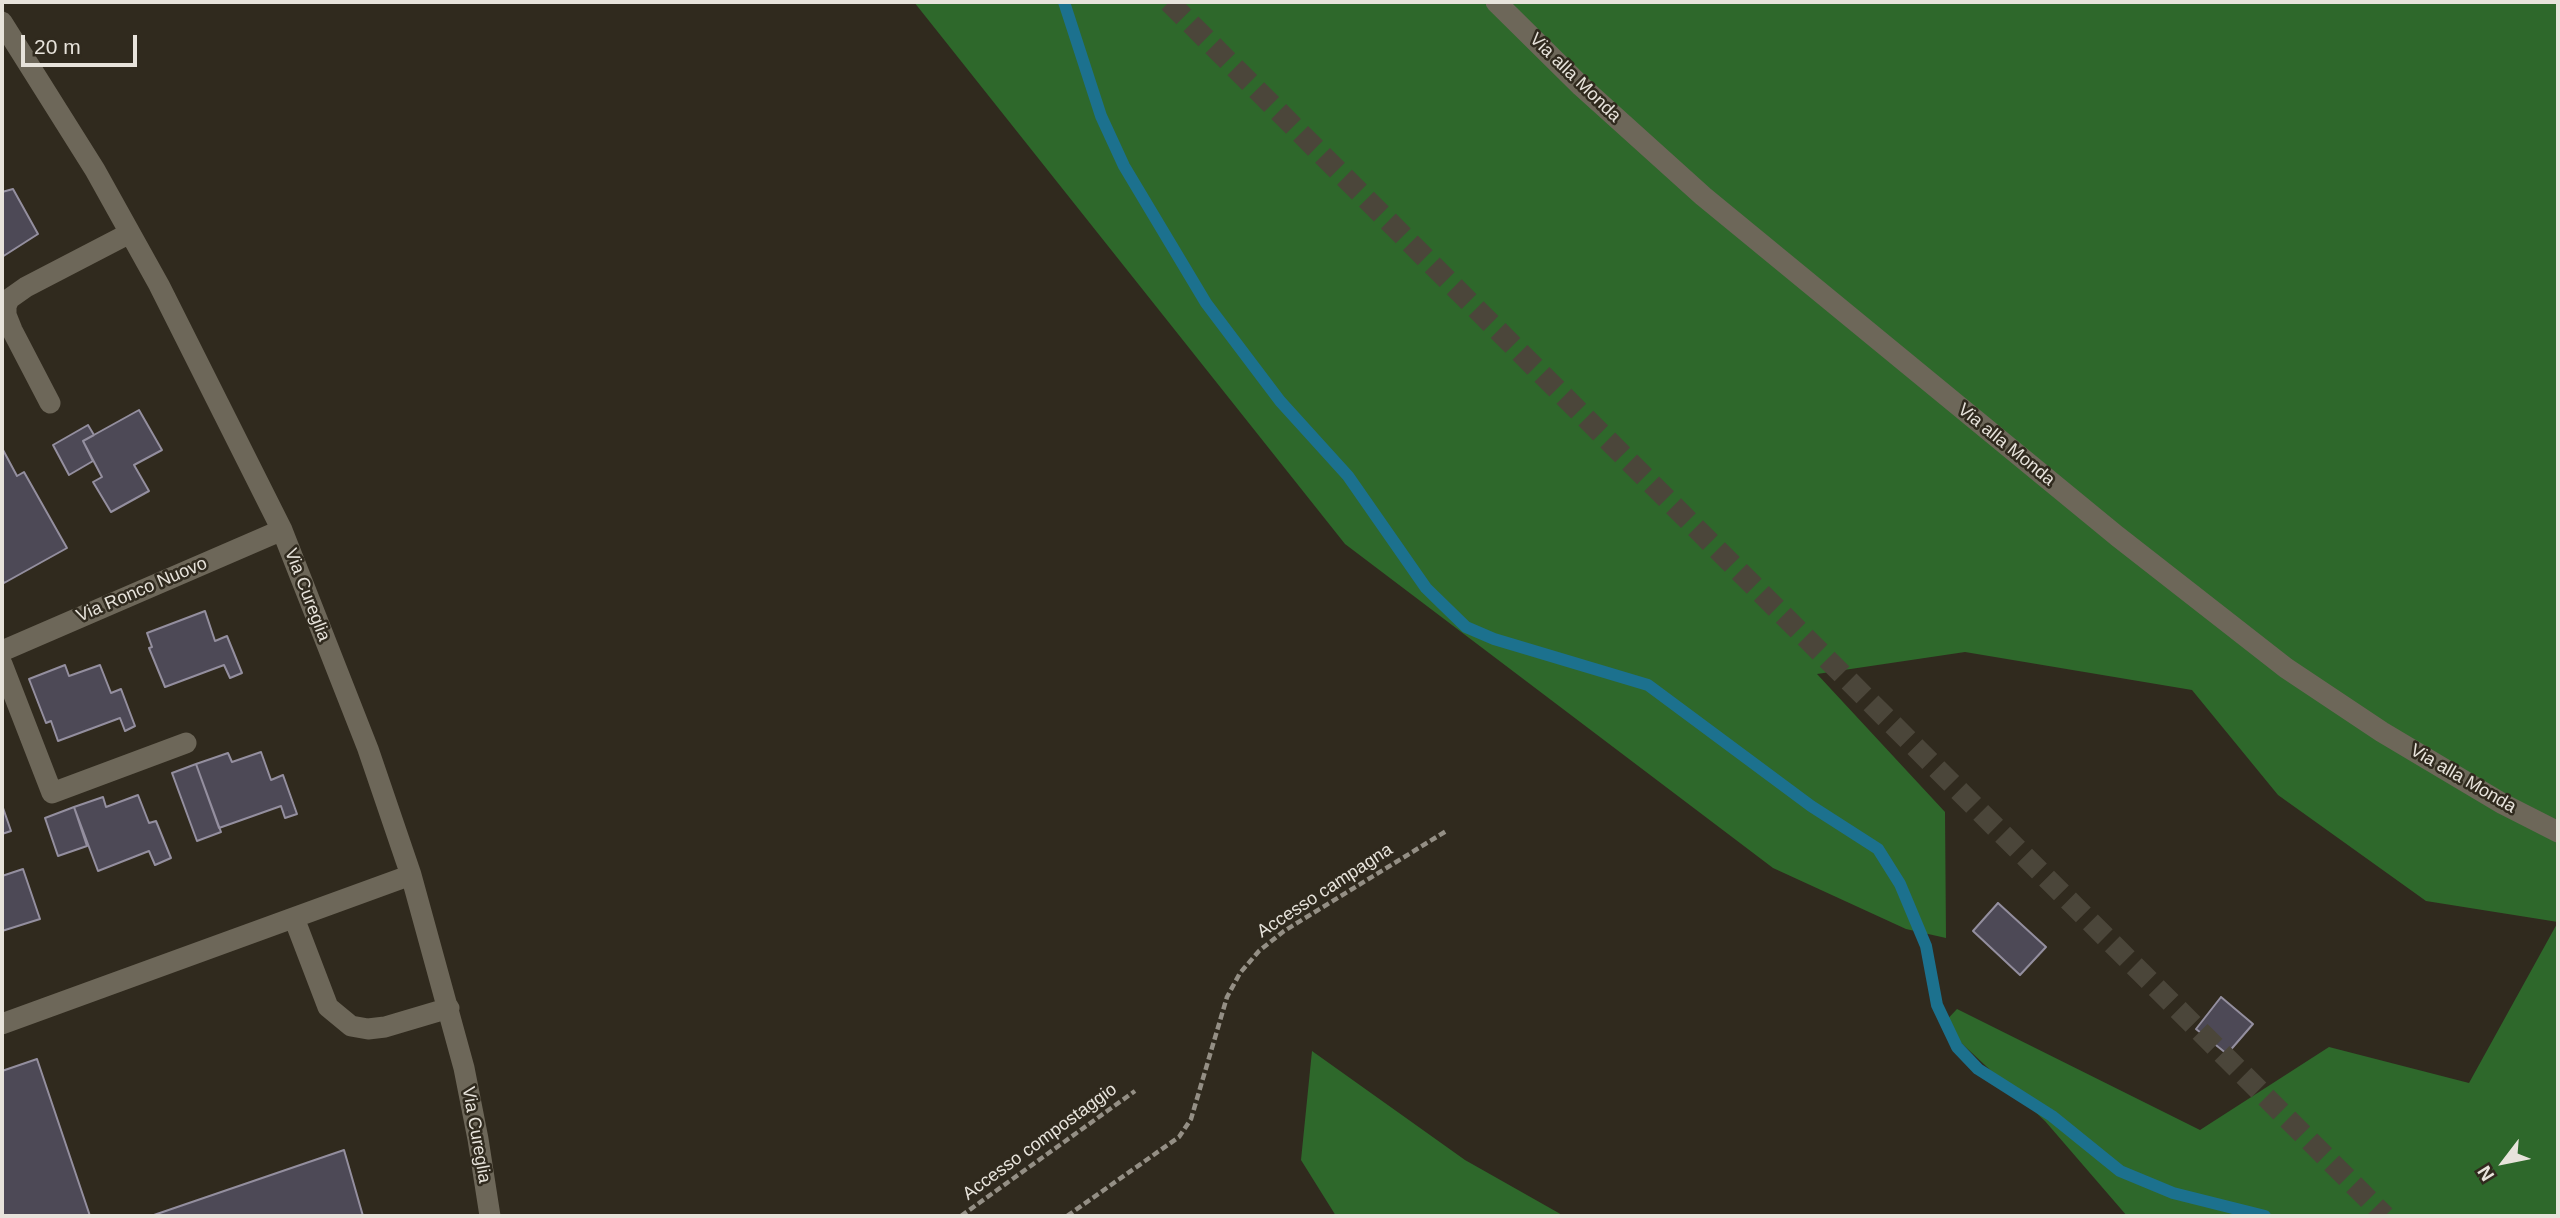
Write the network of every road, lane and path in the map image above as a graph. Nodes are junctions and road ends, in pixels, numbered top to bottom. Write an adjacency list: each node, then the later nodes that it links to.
1 (1496, 2): 10 (street, Via alla Monda)
2 (2, 22): 3 (street, Via Cureglia)
3 (130, 233): 4 (street); 5 (street, Via Cureglia)
4 (50, 403)
5 (282, 530): 6 (street, Via Ronco Nuovo); 11 (street, Via Cureglia)
6 (2, 651)
7 (2, 664): 8 (street)
8 (186, 743)
9 (1448, 830): 18 (path, Accesso campagna)
10 (2558, 832)
11 (411, 875): 12 (street); 13 (street, Via Cureglia)
12 (294, 918): 13 (street); 14 (street)
13 (449, 1008): 16 (street, Via Cureglia)
14 (2, 1024)
15 (1135, 1091): 17 (path, Accesso compostaggio)
16 (490, 1216)
17 (961, 1216)
18 (1067, 1216)

